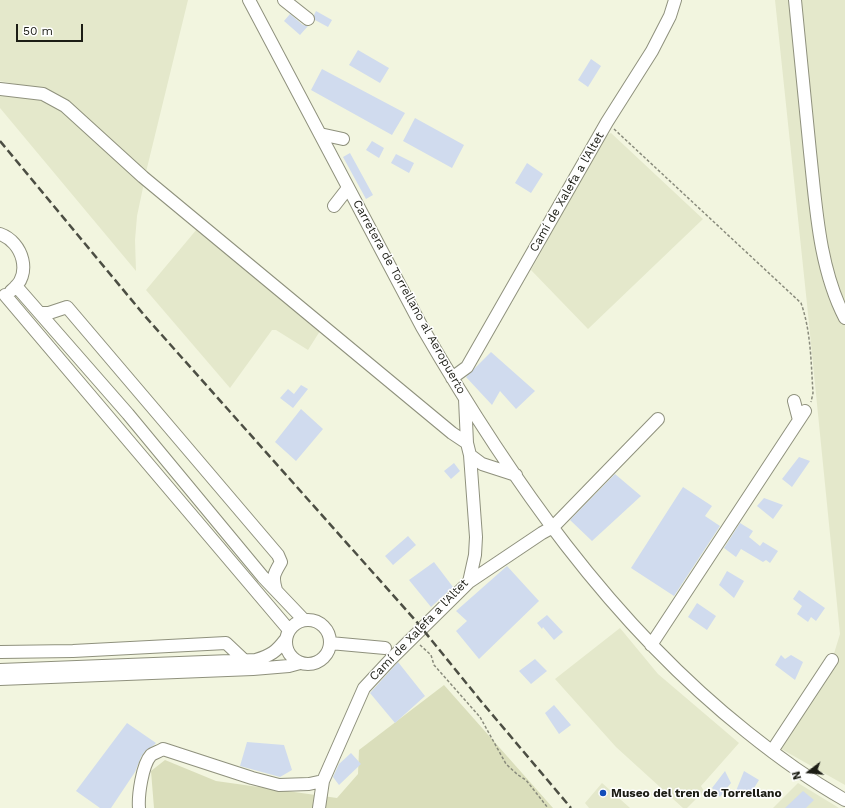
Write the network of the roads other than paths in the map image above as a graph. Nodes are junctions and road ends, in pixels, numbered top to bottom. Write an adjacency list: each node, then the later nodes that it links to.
1 (249, 0): 7 (street, Carretera de Torrellano al Aeropuerto)
2 (284, 0): 5 (street)
3 (675, 0): 16 (street, Camí de Xalefa a l'Altet)
4 (795, 0): 15 (street)
5 (308, 19)
6 (0, 89): 20 (street)
7 (320, 134): 8 (street); 9 (street, Carretera de Torrellano al Aeropuerto)
8 (343, 139)
9 (348, 188): 10 (street); 16 (street, Carretera de Torrellano al Aeropuerto)
10 (334, 206)
11 (0, 234): 12 (street)
12 (16, 286): 13 (street); 14 (street)
13 (3, 296): 27 (street)
14 (40, 313): 25 (street); 25 (street)
15 (845, 318)
16 (452, 378): 17 (street, Carretera de Torrellano al Aeropuerto)
17 (465, 399): 20 (street, Camí de Xalefa a l'Altet); 22 (street, Carretera de Torrellano al Aeropuerto)
18 (794, 401): 29 (street)
19 (658, 419): 23 (street)
20 (467, 443): 21 (street, Camí de Xalefa a l'Altet)
21 (470, 455): 22 (street); 24 (street, Camí de Xalefa a l'Altet)
22 (516, 475): 23 (street, Carretera de Torrellano al Aeropuerto)
23 (553, 527): 24 (street); 29 (street, Carretera de Torrellano al Aeropuerto)
24 (469, 582): 38 (street, Camí de Xalefa a l'Altet)
25 (276, 590): 26 (street)
26 (304, 620): 27 (street); 28 (street)
27 (287, 635): 32 (street); 34 (street)
28 (330, 643): 30 (street); 34 (street)
29 (651, 645): 37 (street, Carretera de Torrellano al Aeropuerto)
30 (385, 648)
31 (0, 652): 32 (street)
32 (244, 660): 35 (street)
33 (832, 660): 37 (street)
34 (300, 663): 36 (street)
35 (0, 670)
36 (0, 679)
37 (772, 752): 39 (street, Carretera de Torrellano al Aeropuerto)
38 (323, 781): 40 (street); 41 (street, Camí de Xalefa a l'Altet)
39 (845, 800)
40 (139, 808)
41 (319, 808)

